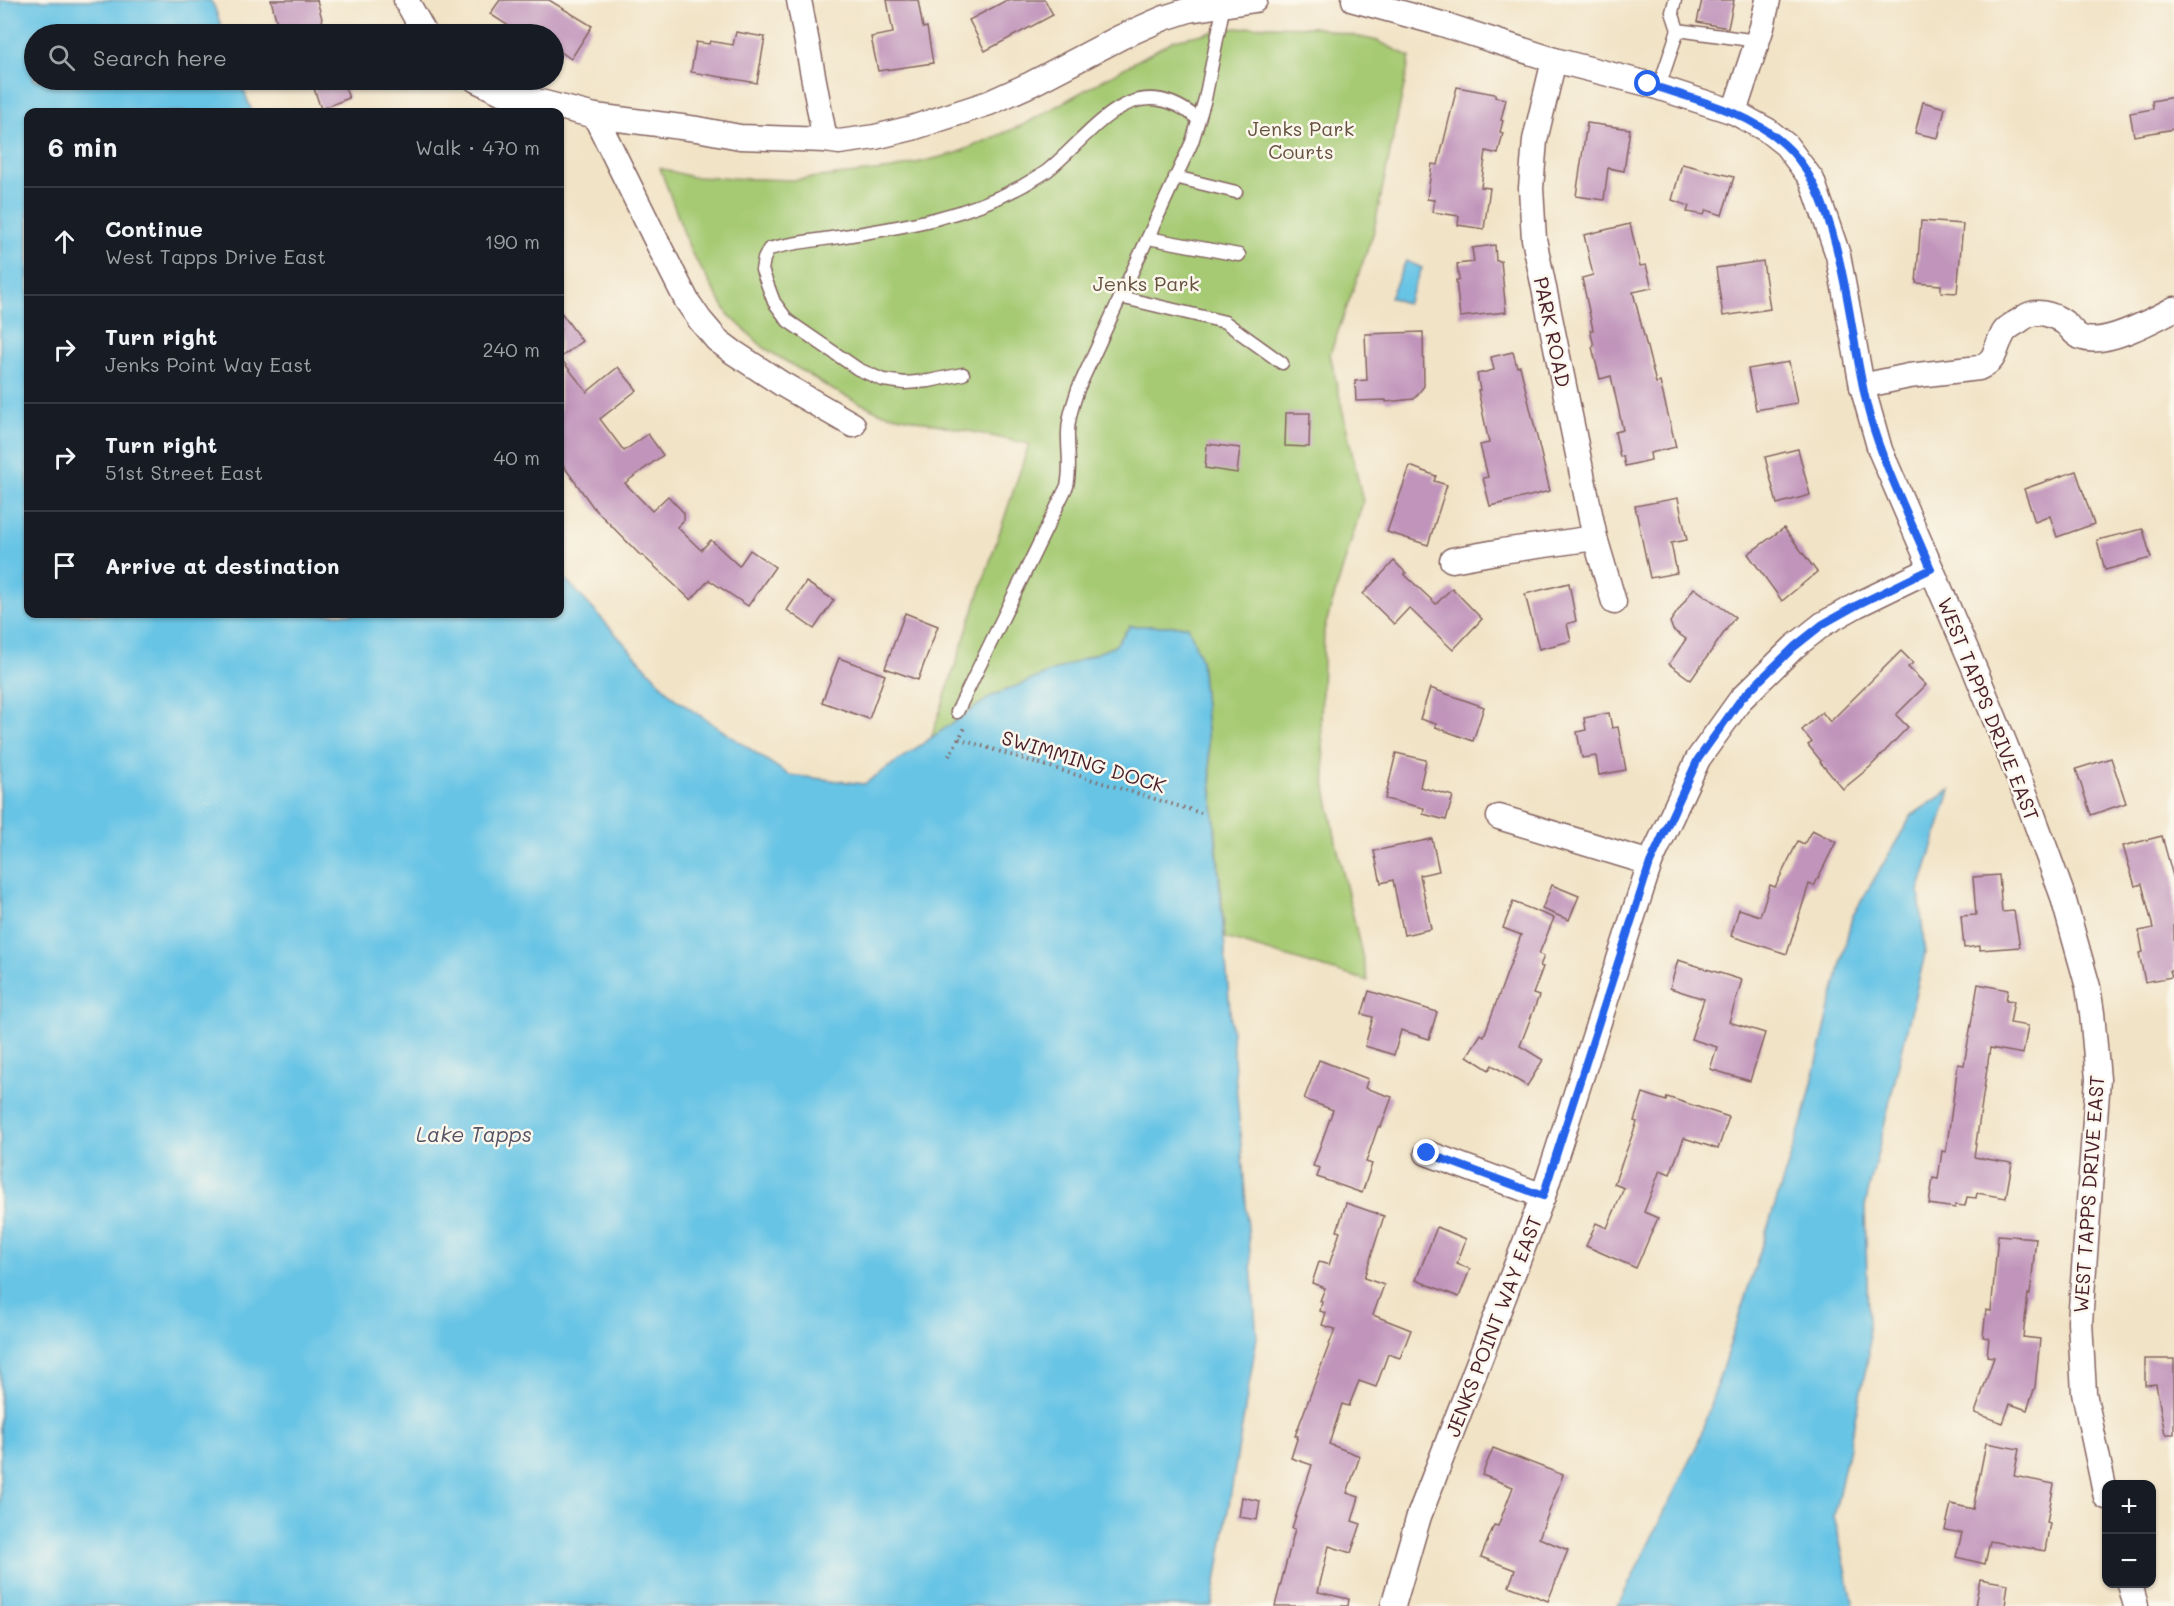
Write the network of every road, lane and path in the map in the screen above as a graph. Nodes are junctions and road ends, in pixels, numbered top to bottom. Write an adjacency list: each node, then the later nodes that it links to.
1 (406, 0): 8 (street)
2 (799, 0): 19 (street)
3 (1255, 0): 7 (street)
4 (1354, 0): 11 (street, WEST TAPPS DRIVE EAST)
5 (1675, 0): 9 (lane)
6 (1768, 0): 10 (street)
7 (1224, 4): 18 (lane); 19 (street)
8 (419, 24)
9 (1678, 30): 10 (lane); 12 (lane)
10 (1757, 40): 16 (street)
11 (1554, 60): 12 (street, WEST TAPPS DRIVE EAST); 30 (street, PARK ROAD)
12 (1659, 87): 16 (street, WEST TAPPS DRIVE EAST)
13 (497, 90): 15 (street)
14 (564, 108): 17 (street)
15 (564, 108)
16 (1734, 112): 28 (street, WEST TAPPS DRIVE EAST)
17 (595, 116): 19 (street); 29 (street)
18 (1198, 119): 20 (lane); 27 (lane)
19 (825, 140)
20 (1175, 177): 21 (lane); 22 (lane)
21 (1236, 192)
22 (1148, 238): 23 (lane); 24 (lane)
23 (1239, 255)
24 (1120, 297): 26 (lane); 34 (lane)
25 (2174, 309): 28 (street)
26 (1282, 363)
27 (963, 374)
28 (1862, 386): 32 (street, WEST TAPPS DRIVE EAST)
29 (853, 425)
30 (1595, 537): 31 (street); 33 (street, PARK ROAD)
31 (1452, 560)
32 (1931, 569): 38 (street, JENKS POINT WAY EAST); 41 (street, WEST TAPPS DRIVE EAST)
33 (1614, 602)
34 (957, 712)
35 (959, 739): 36 (path, SWIMMING DOCK)
36 (1200, 813)
37 (1499, 817): 38 (street)
38 (1650, 863): 40 (street, JENKS POINT WAY EAST)
39 (1427, 1153): 40 (street)
40 (1543, 1196): 43 (street, JENKS POINT WAY EAST)
41 (2102, 1480)
42 (2131, 1588): 44 (street)
43 (1394, 1606)
44 (2136, 1606)

